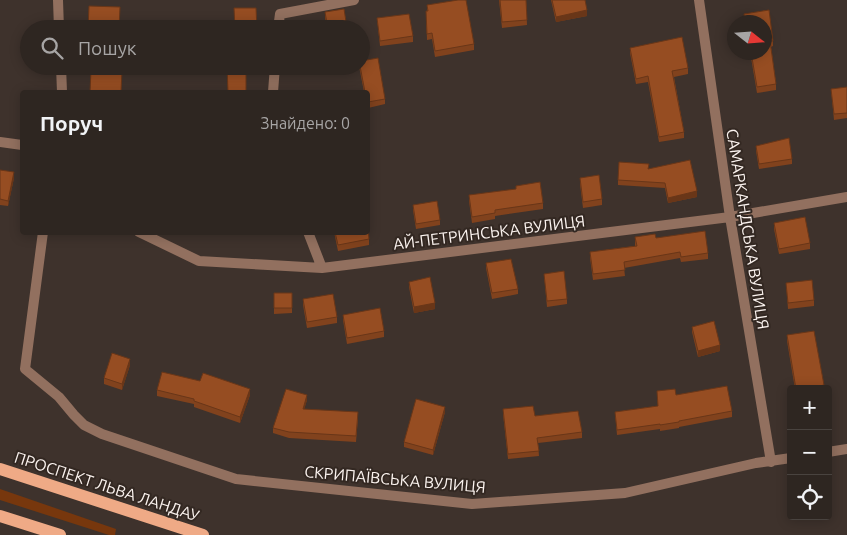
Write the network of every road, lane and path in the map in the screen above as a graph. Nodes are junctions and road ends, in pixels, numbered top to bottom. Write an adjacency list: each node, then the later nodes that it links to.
1 (58, 0): 4 (street)
2 (354, 0): 5 (street)
3 (699, 0): 13 (street, САМАРКАНДСЬКА ВУЛИЦЯ)
4 (59, 20)
5 (279, 20)
6 (61, 75): 8 (street)
7 (274, 75): 9 (street)
8 (62, 90)
9 (273, 90)
10 (0, 142): 11 (street)
11 (20, 145)
12 (847, 197): 13 (street, АЙ-ПЕТРИНСЬКА ВУЛИЦЯ)
13 (730, 217): 17 (street, АЙ-ПЕТРИНСЬКА ВУЛИЦЯ); 21 (street, САМАРКАНДСЬКА ВУЛИЦЯ)
14 (44, 235): 21 (street, СКРИПАЇВСЬКА ВУЛИЦЯ)
15 (145, 235): 17 (street, АЙ-ПЕТРИНСЬКА ВУЛИЦЯ)
16 (309, 235): 17 (street)
17 (322, 268)
18 (847, 449): 19 (street)
19 (832, 451)
20 (787, 459): 21 (street, СКРИПАЇВСЬКА ВУЛИЦЯ)
21 (770, 462)
22 (0, 469): 25 (main road, ПРОСПЕКТ ЛЬВА ЛАНДАУ)
23 (0, 516): 24 (main road)
24 (60, 535)
25 (203, 535)

